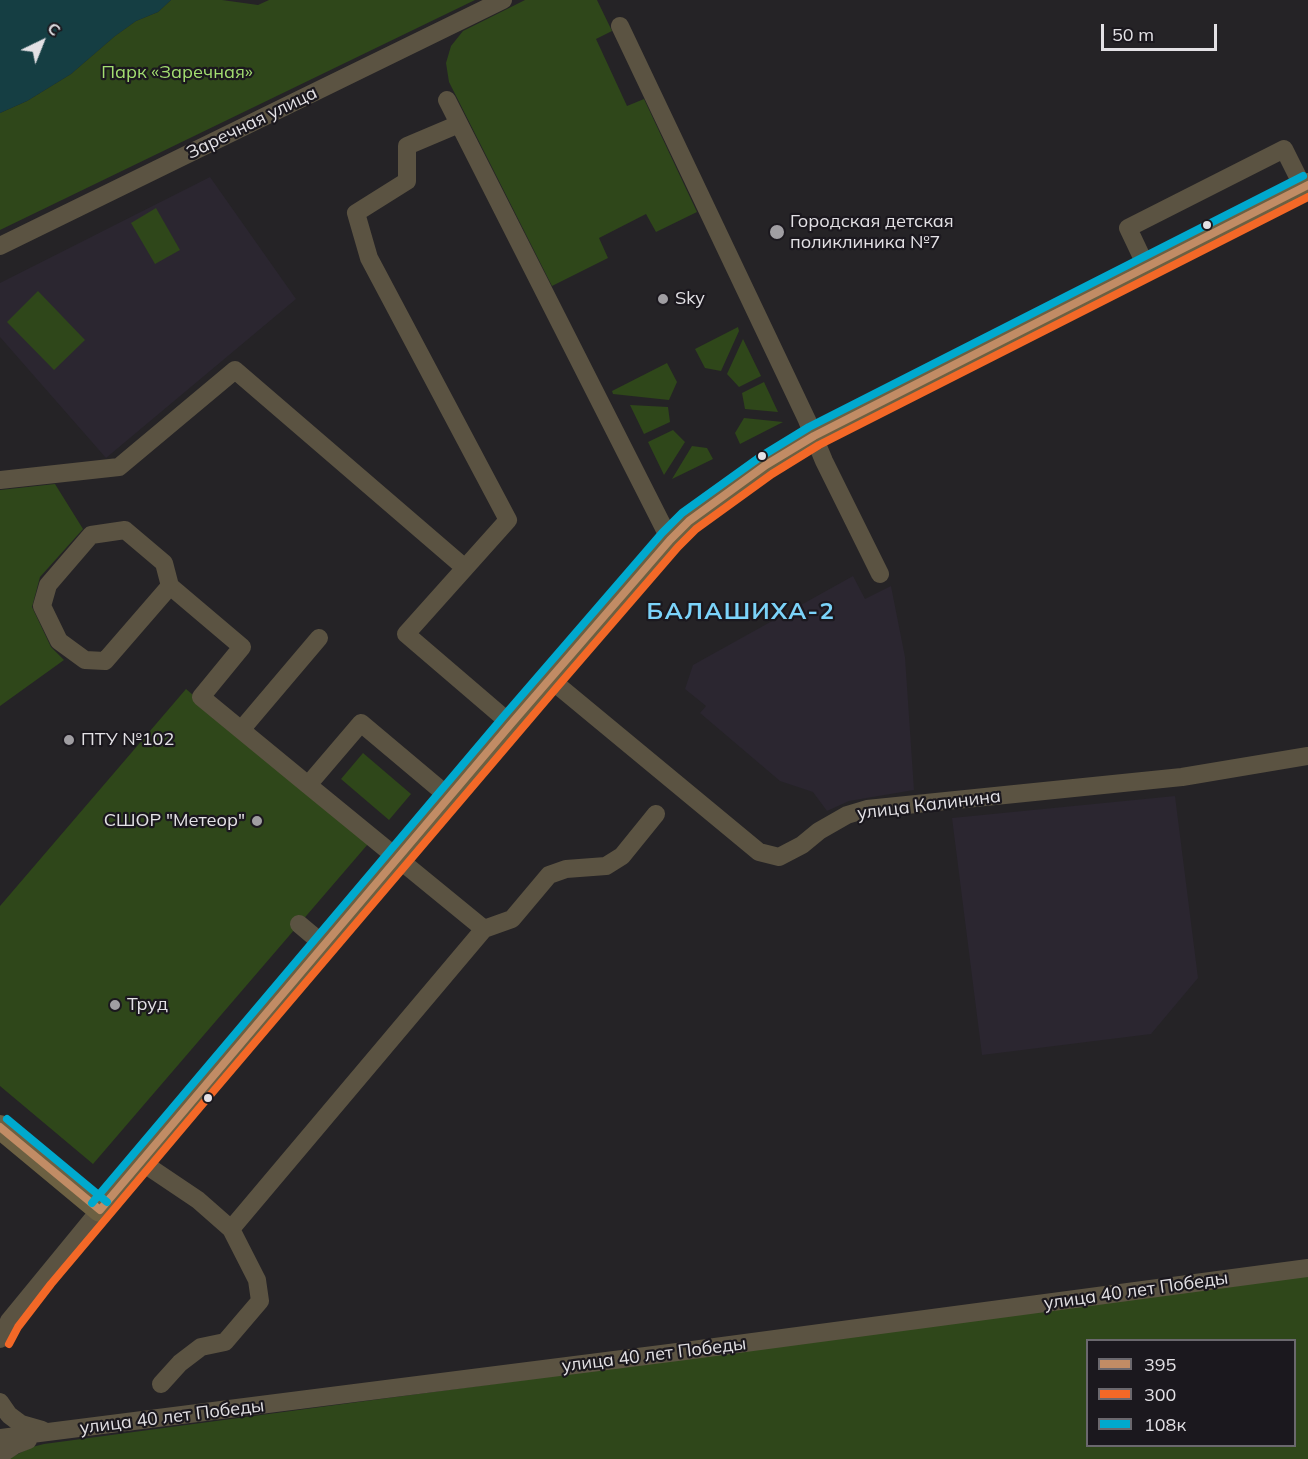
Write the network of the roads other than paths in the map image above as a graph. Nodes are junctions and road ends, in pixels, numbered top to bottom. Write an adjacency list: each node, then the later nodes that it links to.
1 (503, 0): 6 (street, Заречная улица)
2 (620, 26): 8 (street)
3 (447, 100): 4 (street)
4 (459, 124): 10 (street); 11 (street)
5 (1306, 186): 7 (main road); 7 (street)
6 (0, 246)
7 (1146, 266): 8 (main road)
8 (814, 436): 10 (main road); 12 (street)
9 (0, 480): 11 (street)
10 (670, 540): 15 (main road)
11 (465, 568): 16 (street)
12 (880, 574)
13 (170, 586): 13 (street); 17 (street)
14 (320, 638): 17 (street)
15 (550, 679): 16 (main road); 18 (street, улица Калинина)
16 (512, 724): 20 (main road)
17 (241, 730): 19 (street)
18 (1308, 756)
19 (308, 785): 20 (street); 22 (street)
20 (449, 797): 22 (main road)
21 (656, 814): 24 (street)
22 (397, 858): 24 (street); 25 (main road)
23 (299, 924): 25 (street)
24 (484, 928): 29 (street)
25 (324, 945): 27 (main road)
26 (0, 1127): 28 (main road)
27 (140, 1161): 28 (main road); 29 (street)
28 (100, 1209): 31 (street)
29 (231, 1229): 33 (street)
30 (1308, 1268): 35 (street, улица 40 лет Победы)
31 (5, 1326): 32 (street)
32 (0, 1339)
33 (161, 1384)
34 (0, 1401): 35 (street)
35 (59, 1431): 36 (street, улица 40 лет Победы); 37 (street)
36 (0, 1438)
37 (0, 1455)

